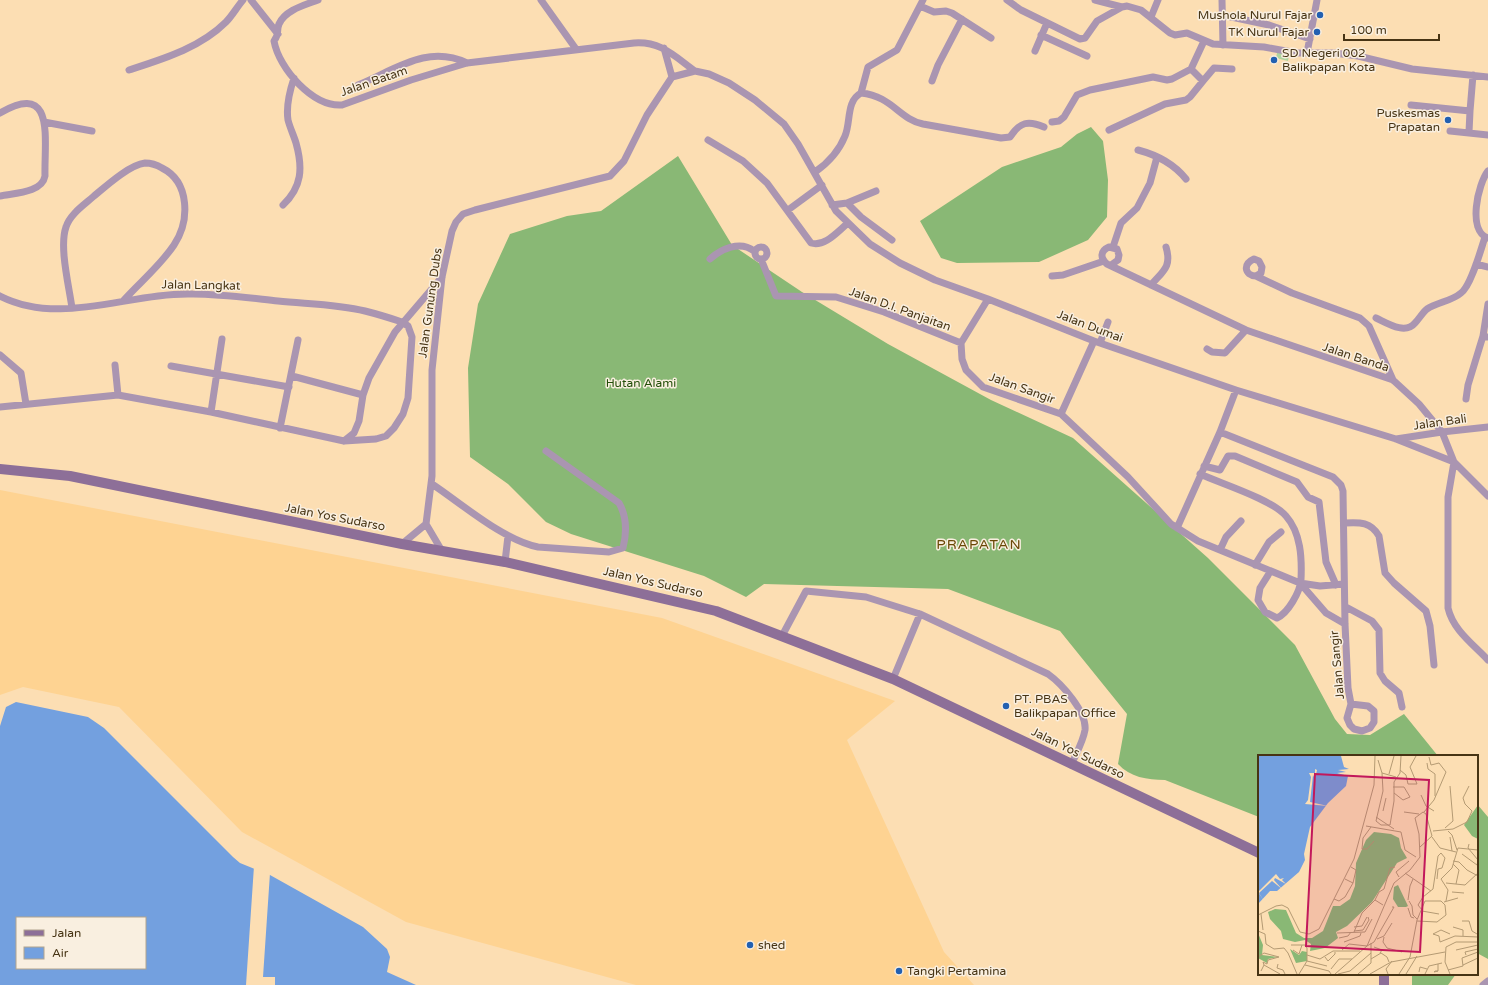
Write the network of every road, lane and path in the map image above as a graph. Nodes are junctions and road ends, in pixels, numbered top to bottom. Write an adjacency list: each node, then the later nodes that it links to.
1 (243, 0): 30 (street)
2 (251, 0): 16 (street)
3 (318, 0): 16 (street, Jalan Batam)
4 (541, 0): 23 (street)
5 (1007, 0): 15 (street)
6 (1095, 0): 11 (street)
7 (1158, 0): 13 (street)
8 (1222, 0): 12 (street)
9 (1317, 0): 19 (street)
10 (921, 3): 14 (street); 39 (street)
11 (1126, 4): 13 (street); 15 (street)
12 (1222, 15): 19 (street); 21 (street)
13 (1151, 17): 20 (street)
14 (962, 19): 18 (street); 36 (street)
15 (1047, 24): 17 (street)
16 (278, 34): 35 (street, Jalan Batam)
17 (1041, 35): 24 (street); 26 (street)
18 (991, 38)
19 (1310, 39): 25 (street)
20 (1204, 41): 21 (street); 28 (street)
21 (1223, 44): 25 (street)
22 (663, 48): 23 (street, Jalan Batam); 31 (street, Jalan Batam); 33 (street)
23 (576, 49): 27 (street, Jalan Batam)
24 (1035, 51)
25 (1307, 53): 32 (street)
26 (1087, 56)
27 (467, 63): 35 (street, Jalan Batam); 38 (street)
28 (1191, 69): 37 (street); 44 (street)
29 (1232, 69): 37 (street)
30 (129, 70)
31 (695, 71): 33 (street); 55 (street, Jalan Dumai)
32 (1473, 75): 34 (street); 41 (street)
33 (672, 77): 78 (street, Jalan Gunung Dubs)
34 (1488, 77)
35 (294, 78): 61 (street)
36 (932, 81)
37 (1203, 81): 46 (street)
38 (358, 85)
39 (861, 93): 45 (street); 55 (street)
40 (1411, 105): 41 (street)
41 (1470, 111): 49 (street)
42 (0, 113): 43 (street)
43 (44, 122): 47 (street); 59 (street)
44 (1052, 122)
45 (1044, 127)
46 (1109, 130)
47 (92, 131)
48 (1450, 131): 49 (street)
49 (1469, 132): 50 (street)
50 (1488, 135)
51 (708, 140): 63 (street)
52 (1138, 150): 53 (street)
53 (1157, 157): 56 (street); 67 (street)
54 (1488, 171): 65 (street)
55 (815, 172): 57 (street, Jalan Dumai)
56 (1186, 179)
57 (822, 185): 62 (street, Jalan Dumai); 63 (street)
58 (876, 191): 60 (street)
59 (0, 196)
60 (847, 203): 62 (street); 66 (street)
61 (284, 205)
62 (832, 205): 64 (street, Jalan Dumai)
63 (788, 210): 64 (street)
64 (848, 223): 81 (street, Jalan Dumai)
65 (1486, 237): 73 (street)
66 (892, 240)
67 (1113, 247): 72 (street); 74 (street)
68 (1166, 247): 79 (street)
69 (754, 251): 70 (street); 71 (street); 71 (street)
70 (710, 259)
71 (761, 259): 93 (street, Jalan D.I. Panjaitan)
72 (1104, 261): 74 (street); 76 (street)
73 (1476, 264): 75 (street); 85 (street)
74 (1111, 265): 79 (street, Jalan Banda)
75 (1488, 267)
76 (1052, 276)
77 (1256, 276): 100 (street)
78 (442, 277): 86 (street); 121 (street, Jalan Gunung Dubs)
79 (1151, 285): 88 (street, Jalan Banda)
80 (0, 296): 84 (street, Jalan Langkat)
81 (988, 299): 92 (street, Jalan Dumai); 93 (street)
82 (123, 301): 84 (street, Jalan Langkat); 84 (street); 86 (street, Jalan Langkat)
83 (1488, 304): 89 (street)
84 (72, 308)
85 (1376, 318)
86 (402, 322): 104 (street); 115 (street)
87 (1108, 322): 92 (street, Jalan Sangir)
88 (1246, 330): 94 (street); 100 (street, Jalan Banda)
89 (1486, 337): 105 (street)
90 (222, 339): 98 (street)
91 (298, 340): 99 (street)
92 (1097, 342): 102 (street, Jalan Dumai); 109 (street, Jalan Sangir)
93 (961, 343): 109 (street, Jalan Sangir)
94 (1207, 349)
95 (0, 355): 106 (street)
96 (115, 365): 103 (street)
97 (171, 366): 98 (street)
98 (218, 373): 101 (street); 108 (street)
99 (292, 376): 101 (street); 104 (street)
100 (1393, 380): 113 (street, Jalan Banda)
101 (289, 387): 111 (street)
102 (1236, 390): 112 (street); 114 (street, Jalan Dumai)
103 (118, 395): 106 (street); 108 (street)
104 (363, 395): 115 (street)
105 (1466, 399)
106 (26, 404): 107 (street)
107 (0, 407)
108 (211, 412): 111 (street)
109 (1061, 414): 126 (street, Jalan Sangir)
110 (1488, 427): 113 (street, Jalan Bali)
111 (280, 428): 115 (street)
112 (1220, 432): 118 (street); 124 (street, Jalan Sangir)
113 (1442, 432): 114 (street, Jalan Bali); 117 (street, Jalan Banda)
114 (1396, 439): 117 (street, Jalan Dumai)
115 (344, 441)
116 (546, 451): 128 (street)
117 (1454, 462): 122 (street); 142 (street)
118 (1204, 466): 120 (street); 137 (street)
119 (0, 469): 129 (main road, Jalan Yos Sudarso)
120 (1200, 474): 126 (street); 135 (street)
121 (432, 484): 125 (street, Jalan Gunung Dubs); 128 (street)
122 (1488, 496)
123 (1241, 521): 130 (street)
124 (1345, 523): 136 (street, Jalan Sangir); 143 (street)
125 (426, 524): 129 (street); 131 (street)
126 (1177, 528): 130 (street, Jalan Sangir)
127 (1281, 532): 133 (street)
128 (508, 536): 132 (street)
129 (402, 544): 131 (main road, Jalan Yos Sudarso)
130 (1220, 550): 133 (street, Jalan Sangir)
131 (442, 551): 132 (main road, Jalan Yos Sudarso)
132 (505, 562): 141 (main road, Jalan Yos Sudarso)
133 (1255, 565): 134 (street, Jalan Sangir)
134 (1270, 572): 135 (street, Jalan Sangir); 135 (street)
135 (1300, 584): 137 (street, Jalan Sangir); 140 (street, Jalan Sangir)
136 (1344, 584): 137 (street, Jalan Sangir); 138 (street, Jalan Sangir)
137 (1336, 585)
138 (1346, 607): 140 (street, Jalan Sangir); 146 (street)
139 (920, 614): 141 (street); 144 (street); 147 (street)
140 (1345, 624): 145 (street, Jalan Sangir)
141 (782, 636): 144 (main road, Jalan Yos Sudarso)
142 (1488, 660)
143 (1434, 665)
144 (893, 680): 147 (main road, Jalan Yos Sudarso)
145 (1351, 704): 145 (street, Jalan Sangir)
146 (1402, 707)
147 (1071, 765): 148 (main road, Jalan Yos Sudarso)
148 (1258, 853)
149 (1488, 981): 150 (street)
150 (1483, 985)

